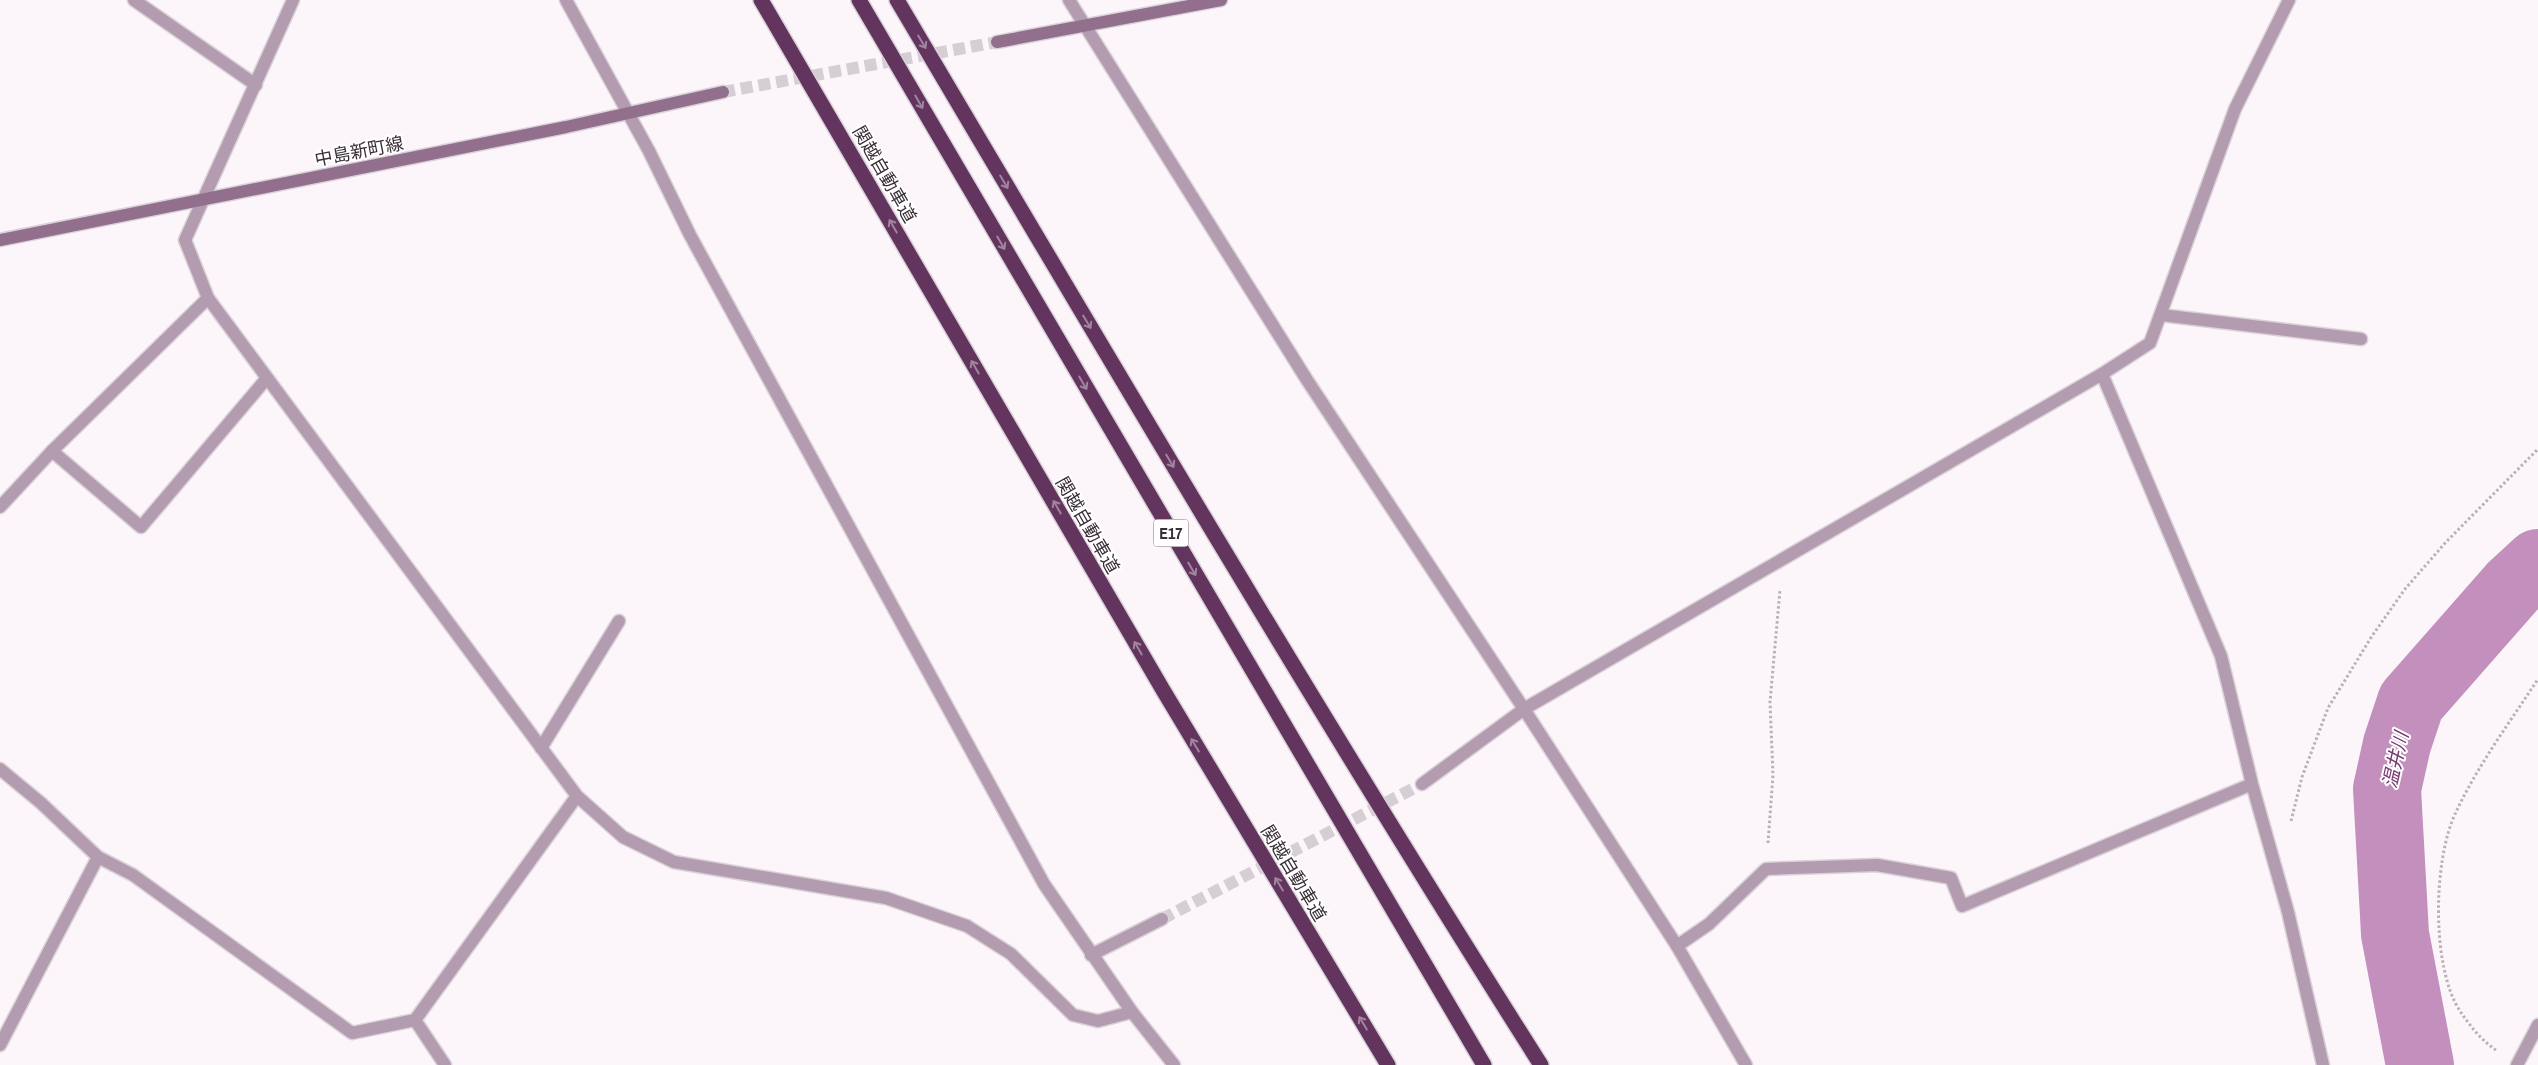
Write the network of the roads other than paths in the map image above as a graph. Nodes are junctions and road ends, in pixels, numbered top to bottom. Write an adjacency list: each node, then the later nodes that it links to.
1 (134, 0): 12 (street)
2 (293, 0): 12 (street)
3 (566, 0): 14 (street)
4 (761, 0): 41 (highway, 関越自動車道, one-way to 4)
5 (859, 0): 42 (highway, E17, one-way to 42)
6 (897, 0): 43 (highway, one-way to 43)
7 (1070, 0): 10 (street)
8 (1221, 0): 10 (main road)
9 (2289, 0): 18 (street)
10 (1085, 26): 11 (main road); 25 (street)
11 (997, 42)
12 (256, 85): 15 (street)
13 (723, 92): 14 (main road, 中島新町線)
14 (628, 112): 15 (main road, 中島新町線); 34 (street)
15 (202, 200): 16 (main road, 中島新町線); 17 (street)
16 (0, 240)
17 (208, 298): 21 (street); 22 (street)
18 (2161, 315): 19 (street); 20 (street)
19 (2361, 340)
20 (2102, 374): 25 (street); 29 (street)
21 (267, 378): 22 (street); 26 (street)
22 (52, 451): 23 (street)
23 (0, 507)
24 (619, 621): 26 (street)
25 (1524, 709): 28 (street); 33 (street)
26 (542, 748): 30 (street)
27 (0, 769): 31 (street)
28 (1422, 784)
29 (2252, 784): 33 (street); 45 (street)
30 (577, 796): 35 (street); 36 (street)
31 (98, 857): 36 (street); 38 (street)
32 (1162, 919): 34 (street)
33 (1678, 946): 44 (street)
34 (1091, 955): 35 (street)
35 (1132, 1012): 40 (street)
36 (415, 1020): 39 (street)
37 (2538, 1025): 46 (street)
38 (0, 1045)
39 (445, 1065)
40 (1174, 1065)
41 (1388, 1065)
42 (1484, 1065)
43 (1541, 1065)
44 (1746, 1065)
45 (2323, 1065)
46 (2517, 1065)

